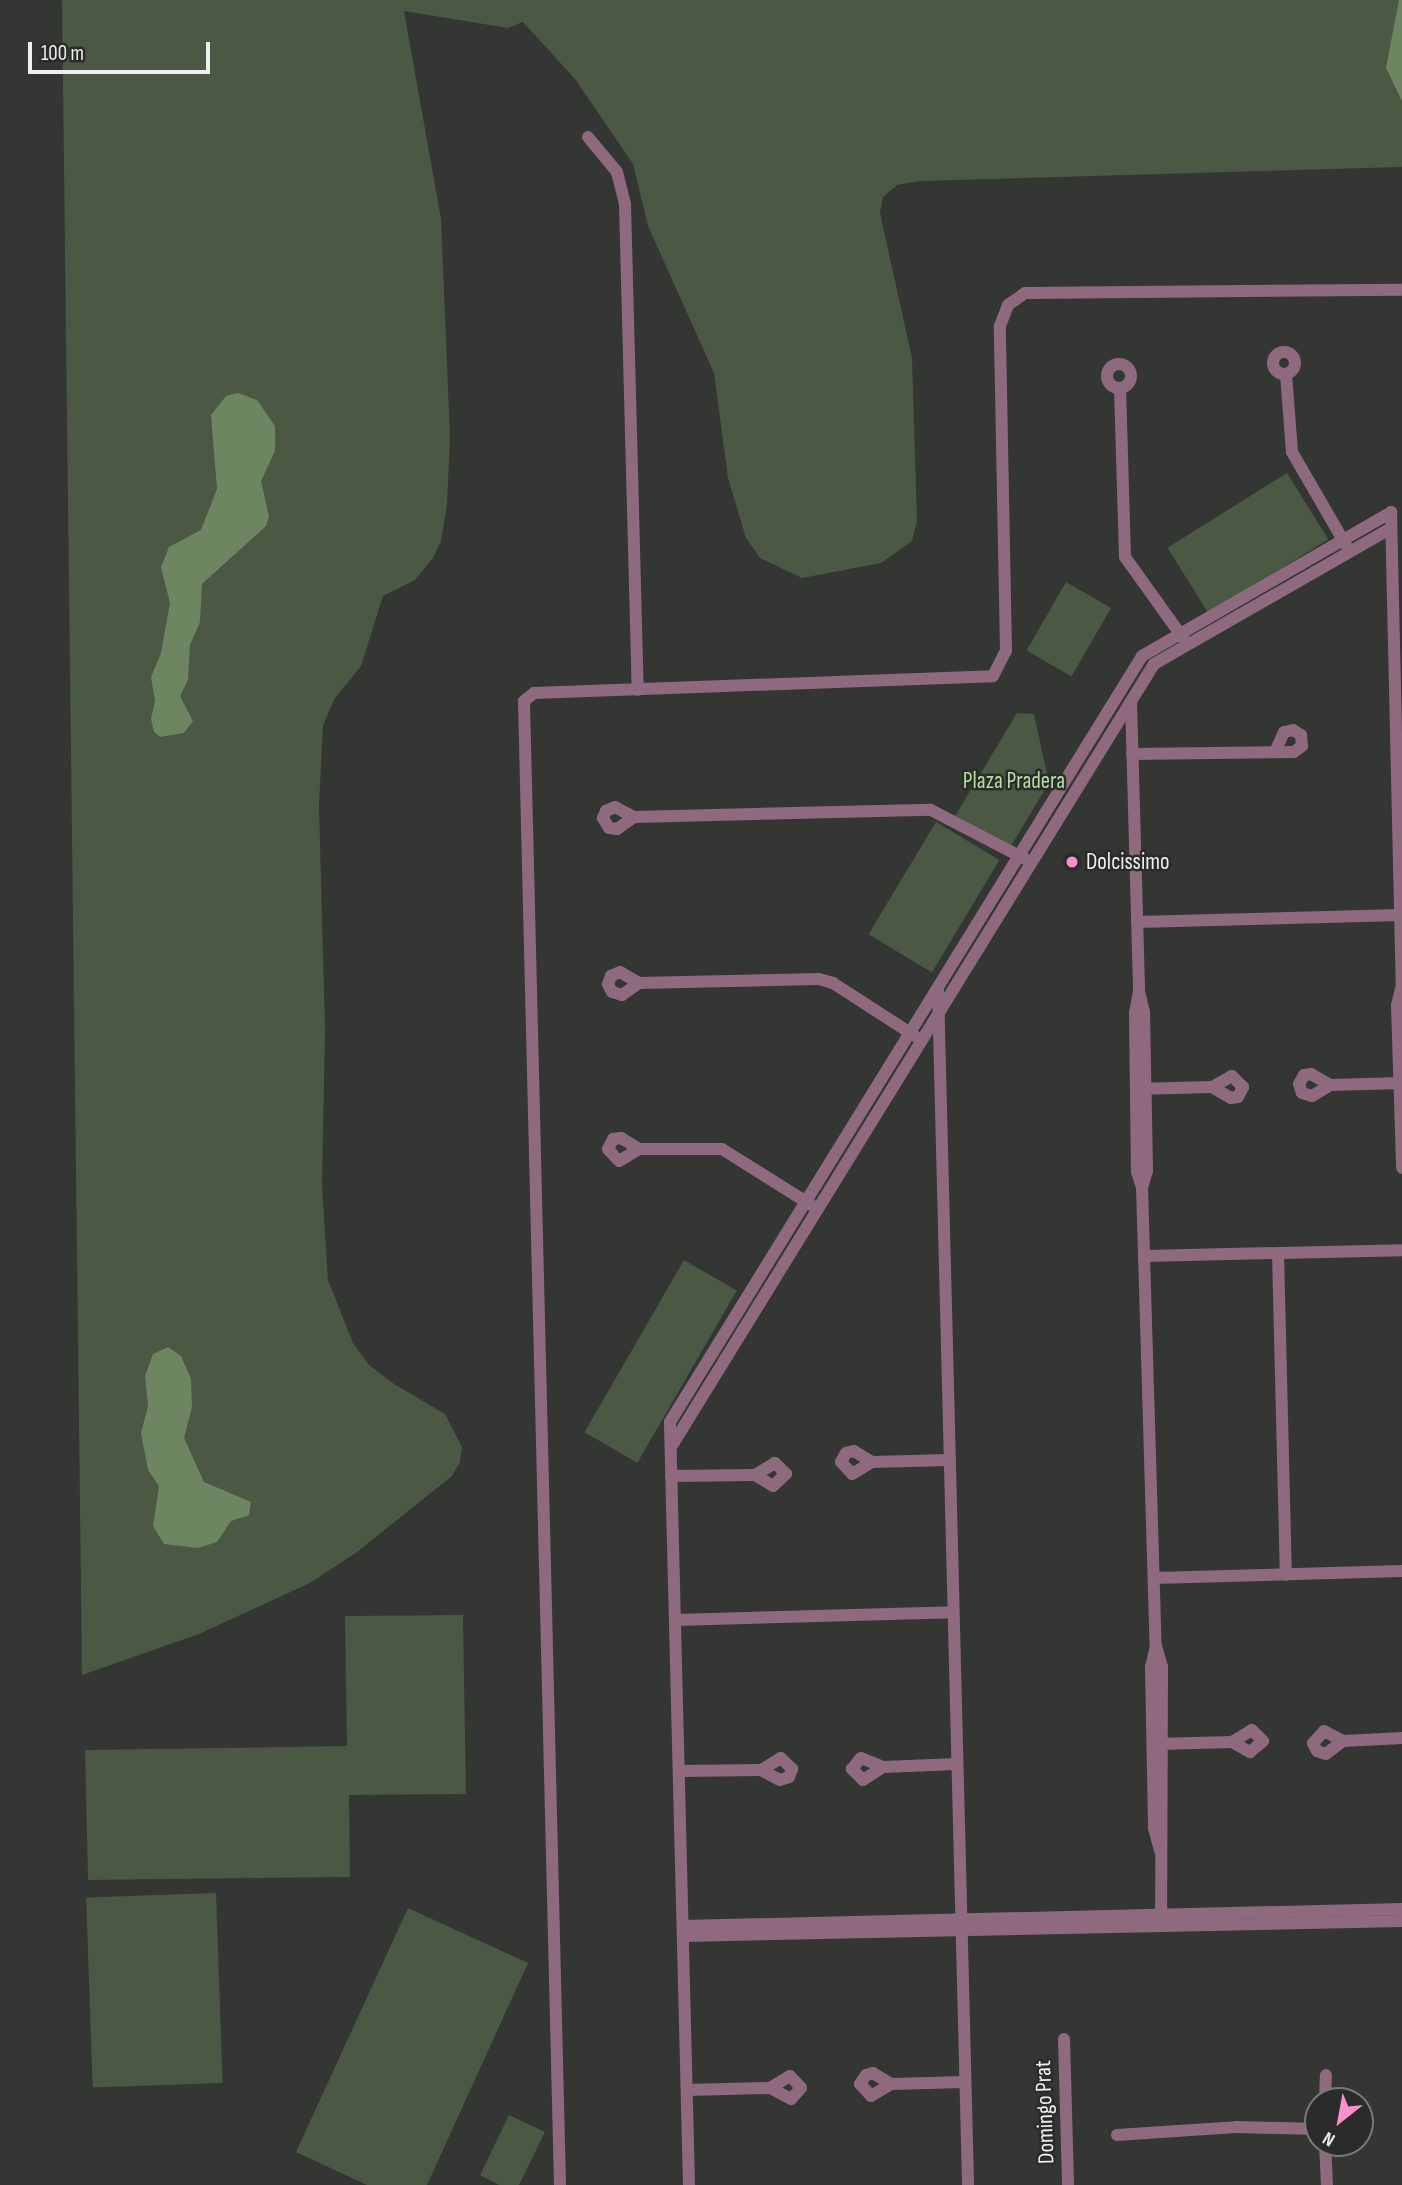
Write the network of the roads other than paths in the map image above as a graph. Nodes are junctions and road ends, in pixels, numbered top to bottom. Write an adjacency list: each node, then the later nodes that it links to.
1 (588, 136): 10 (street)
2 (1402, 290): 10 (street)
3 (1286, 374): 6 (street)
4 (1120, 388): 8 (street)
5 (1391, 528): 6 (street); 7 (street); 20 (street)
6 (1343, 539): 7 (street); 8 (street)
7 (1350, 551): 8 (street)
8 (1182, 637): 9 (street); 11 (street)
9 (1130, 677): 11 (street); 12 (street)
10 (638, 690): 72 (street)
11 (1130, 701): 12 (street); 13 (street)
12 (1108, 725): 13 (street); 16 (street); 17 (street)
13 (1132, 734): 15 (street)
14 (1275, 752): 15 (street)
15 (1132, 754): 21 (street)
16 (1070, 774): 17 (street); 19 (street)
17 (1082, 781): 19 (street)
18 (634, 817): 19 (street)
19 (1025, 859): 24 (street); 25 (street)
20 (1400, 915): 21 (street); 23 (street)
21 (1137, 922): 31 (street)
22 (639, 983): 26 (street)
23 (1402, 986): 28 (street)
24 (938, 987): 25 (street); 26 (street)
25 (939, 1012): 26 (street); 27 (street)
26 (916, 1036): 27 (street); 34 (street); 35 (street)
27 (939, 1043): 40 (street)
28 (1401, 1083): 29 (street); 33 (street)
29 (1330, 1085)
30 (1212, 1087): 31 (street)
31 (1141, 1089): 38 (street)
32 (639, 1149): 34 (street)
33 (1402, 1168)
34 (806, 1202): 35 (street); 39 (street)
35 (817, 1209): 39 (street)
36 (1402, 1250): 37 (street)
37 (1278, 1253): 38 (street); 45 (street)
38 (1144, 1256): 46 (street)
39 (671, 1447): 43 (street)
40 (949, 1460): 41 (street); 47 (street)
41 (872, 1462)
42 (755, 1475): 43 (street)
43 (671, 1476): 48 (street)
44 (1402, 1571): 45 (street)
45 (1286, 1575): 46 (street)
46 (1154, 1578): 52 (street)
47 (953, 1612): 48 (street); 53 (street)
48 (676, 1620): 56 (street)
49 (1402, 1738): 50 (street)
50 (1343, 1741)
51 (1232, 1742): 52 (street)
52 (1158, 1744): 58 (street)
53 (957, 1764): 54 (street); 60 (street)
54 (883, 1768)
55 (761, 1770): 56 (street)
56 (679, 1771): 61 (street)
57 (1402, 1909): 58 (street)
58 (1161, 1920): 59 (street); 60 (street)
59 (1402, 1920)
60 (960, 1924): 61 (street); 64 (street)
61 (683, 1931): 68 (street)
62 (1064, 2039): 75 (street, Domingo Prat)
63 (1326, 2076): 66 (street)
64 (965, 2082): 65 (street); 74 (street)
65 (891, 2084)
66 (1326, 2087)
67 (770, 2088): 68 (street)
68 (687, 2090): 73 (street)
69 (1304, 2129): 70 (street)
70 (1116, 2135)
71 (1326, 2157): 76 (street)
72 (560, 2185)
73 (690, 2185)
74 (968, 2185)
75 (1068, 2185)
76 (1327, 2185)

